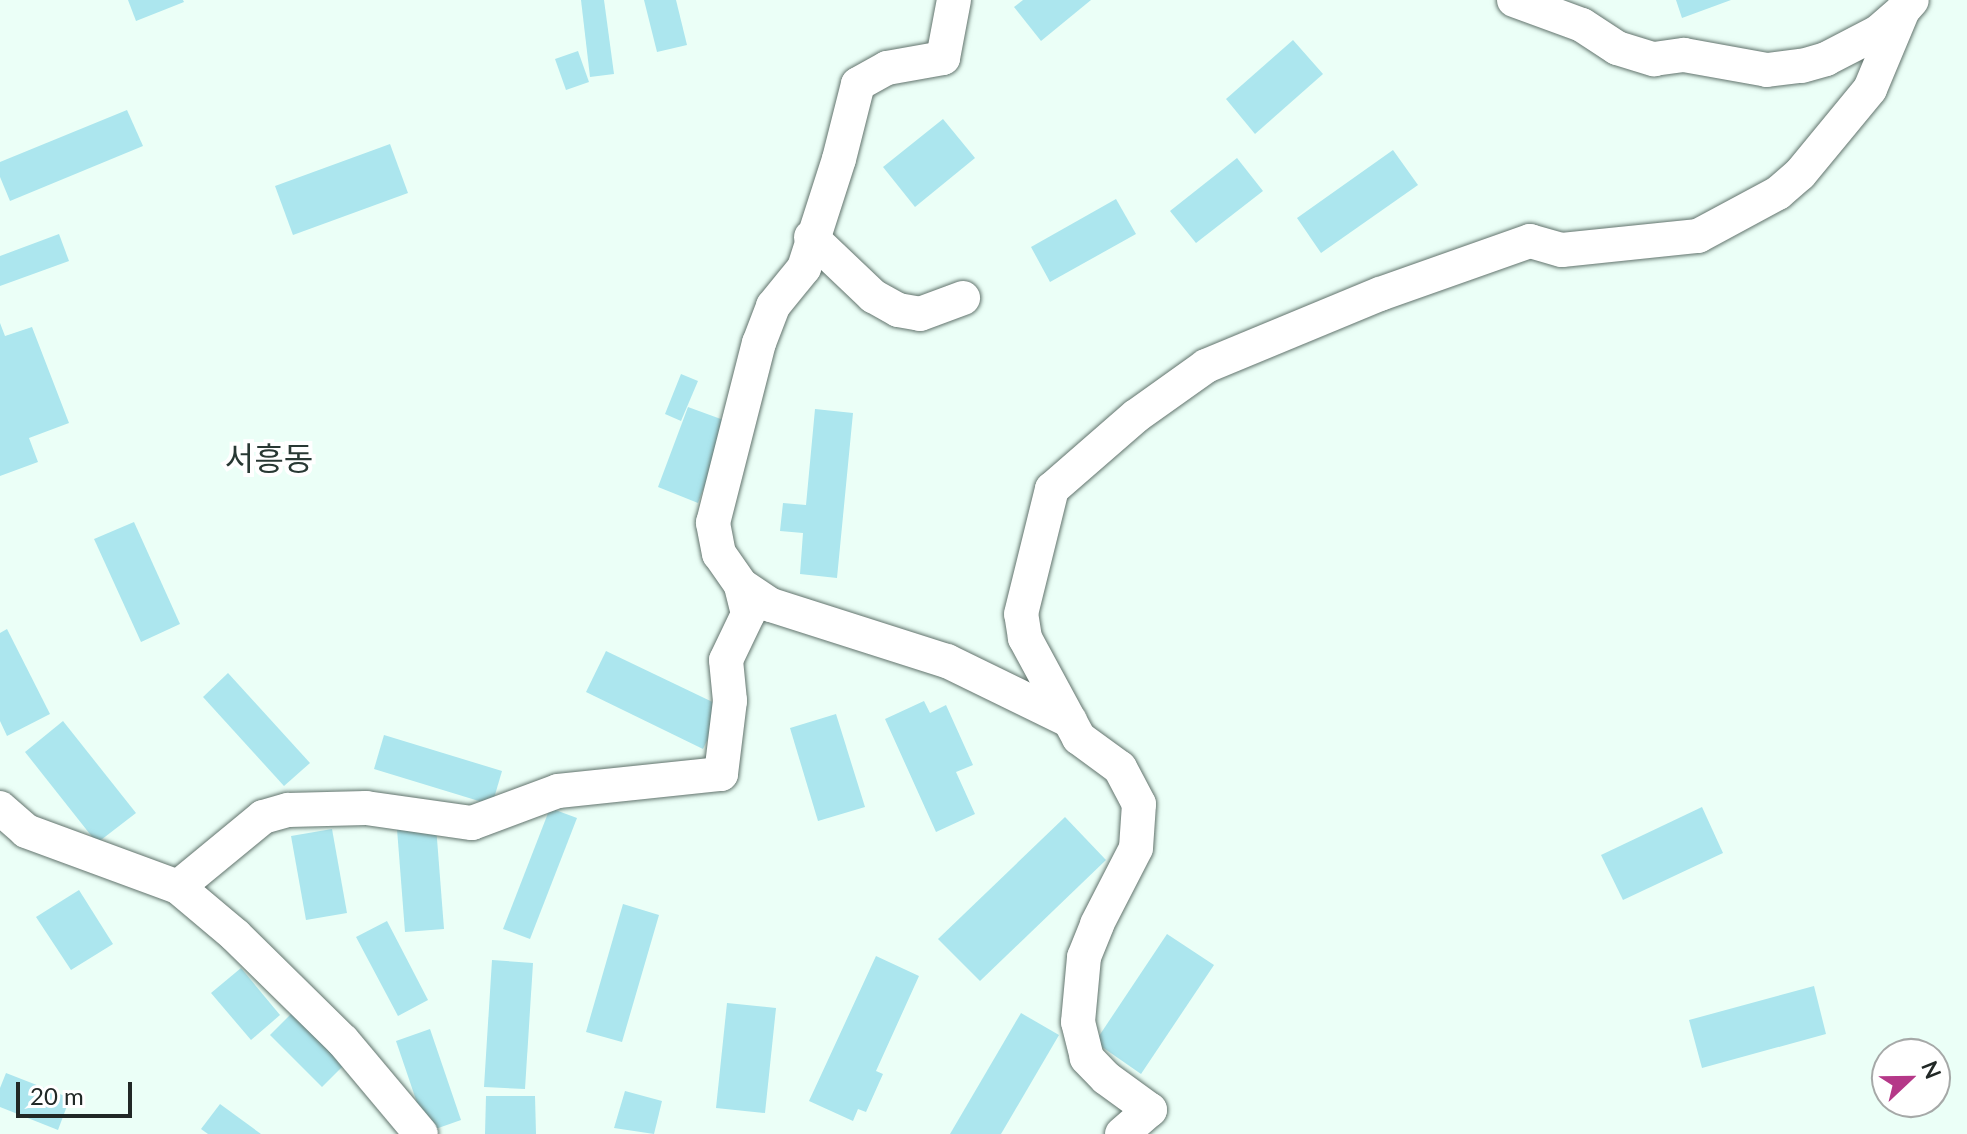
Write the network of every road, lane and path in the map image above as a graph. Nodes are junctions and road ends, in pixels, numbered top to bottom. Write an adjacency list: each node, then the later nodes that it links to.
1 (954, 0): 4 (street)
2 (1514, 0): 3 (street)
3 (1907, 5): 7 (street)
4 (811, 237): 5 (street); 6 (street)
5 (963, 298)
6 (741, 585): 7 (street); 9 (street)
7 (1070, 721): 11 (street)
8 (0, 808): 9 (street)
9 (178, 887): 10 (street)
10 (421, 1134)
11 (1122, 1134)

